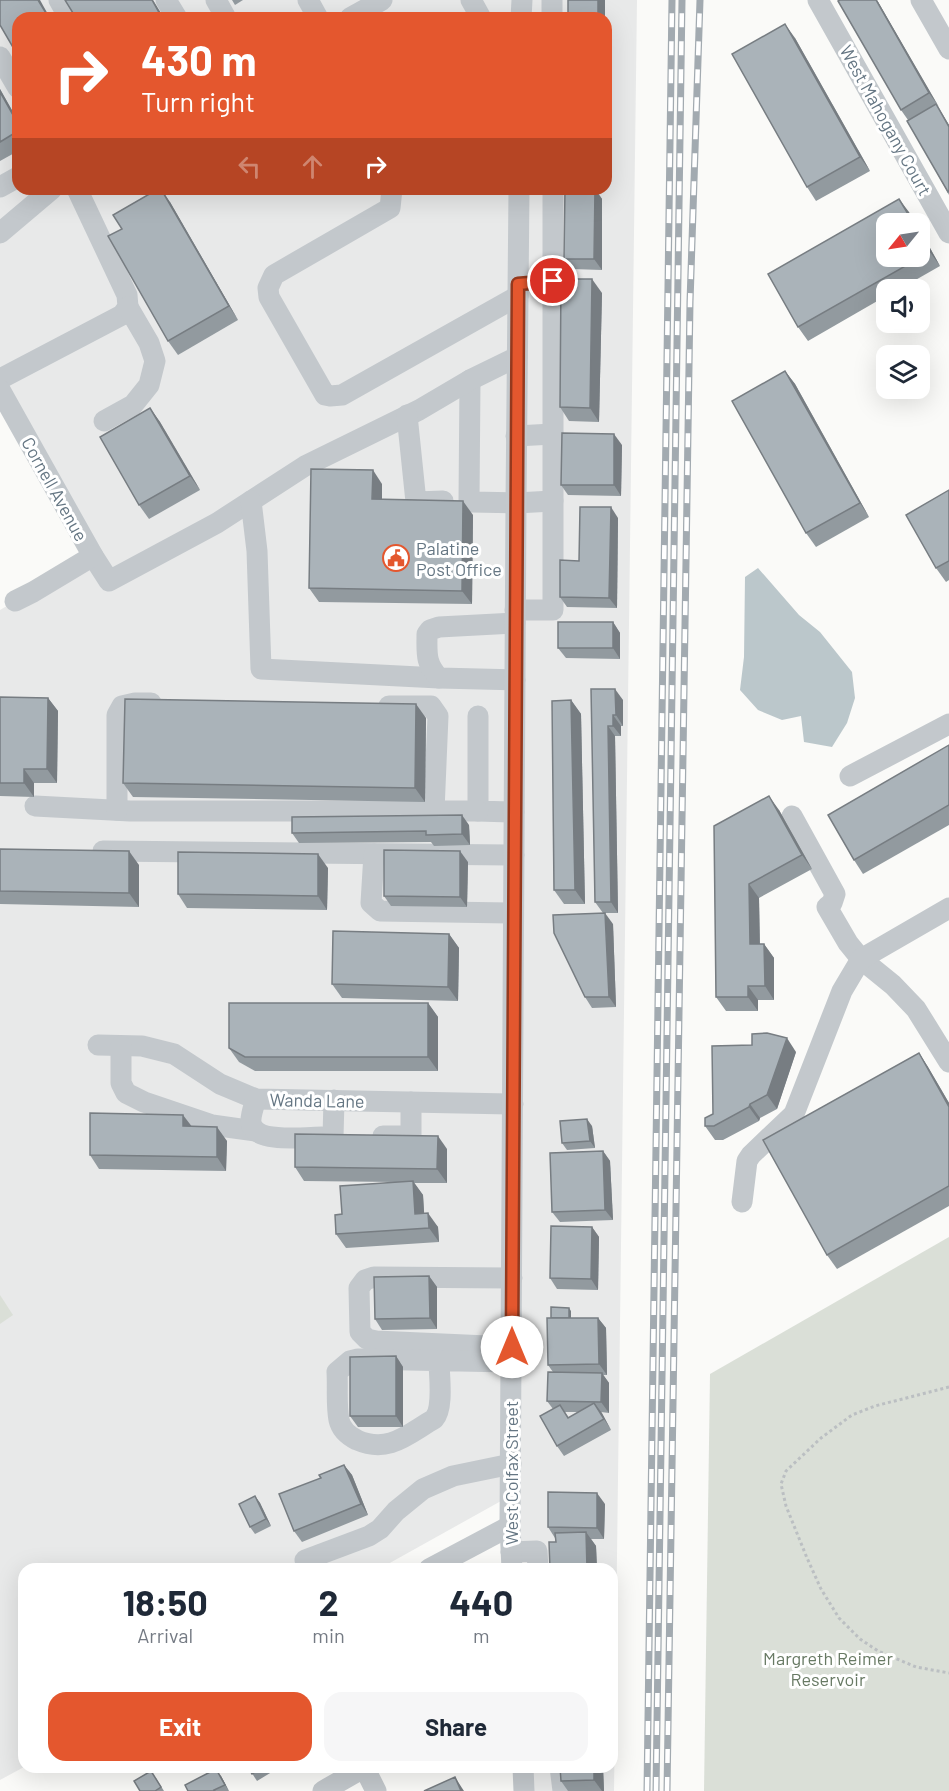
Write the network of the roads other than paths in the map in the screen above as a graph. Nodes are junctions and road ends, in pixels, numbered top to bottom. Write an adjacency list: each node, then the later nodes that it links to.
1 (382, 0): 4 (street)
2 (921, 0): 5 (street)
3 (825, 3): 14 (street, West Mahogany Court)
4 (356, 12)
5 (949, 49)
6 (0, 57): 7 (street)
7 (12, 77)
8 (45, 195): 13 (street)
9 (80, 195): 17 (street)
10 (391, 195): 16 (street)
11 (519, 195): 16 (street, West Colfax Street)
12 (553, 195): 15 (street)
13 (1, 230)
14 (949, 232)
15 (553, 281): 16 (street); 24 (street)
16 (518, 290): 18 (street, West Colfax Street)
17 (128, 308): 19 (street); 23 (street)
18 (517, 357): 20 (street); 25 (street, West Colfax Street)
19 (0, 379)
20 (470, 380): 22 (street); 27 (street)
21 (0, 390): 30 (street, Cornell Avenue)
22 (407, 415): 26 (street); 27 (street)
23 (104, 421)
24 (553, 434): 25 (street); 28 (street)
25 (516, 436): 29 (street, West Colfax Street)
26 (250, 501): 30 (street, Cornell Avenue); 33 (street)
27 (469, 501): 29 (street)
28 (553, 501): 29 (street); 32 (street)
29 (516, 503): 32 (street, West Colfax Street)
30 (93, 556): 31 (street)
31 (15, 601)
32 (515, 616): 33 (street); 34 (street, West Colfax Street)
33 (440, 678): 34 (street)
34 (514, 680): 44 (street, West Colfax Street)
35 (170, 703): 41 (street)
36 (372, 706): 42 (street)
37 (478, 716): 43 (street)
38 (949, 724): 39 (street)
39 (850, 776)
40 (34, 806): 41 (street)
41 (117, 810): 42 (street)
42 (434, 811): 43 (street)
43 (478, 811): 44 (street)
44 (514, 812): 48 (street, West Colfax Street)
45 (792, 816): 51 (street)
46 (82, 851): 47 (street)
47 (374, 854): 48 (street); 50 (street)
48 (514, 855): 50 (street, West Colfax Street)
49 (949, 908): 51 (street)
50 (513, 913): 58 (street, West Colfax Street)
51 (861, 959): 54 (street); 61 (street)
52 (98, 1046): 53 (street, Wanda Lane)
53 (122, 1046): 55 (street, Wanda Lane); 59 (street)
54 (949, 1062)
55 (256, 1099): 56 (street, Wanda Lane); 59 (street)
56 (334, 1100): 57 (street, Wanda Lane); 60 (street)
57 (411, 1102): 58 (street, Wanda Lane); 60 (street)
58 (513, 1104): 62 (street, West Colfax Street)
59 (256, 1131): 60 (street)
60 (333, 1137)
61 (742, 1202)
62 (512, 1278): 63 (street, West Colfax Street); 63 (street)
63 (512, 1354): 64 (street); 65 (street, West Colfax Street)
64 (439, 1361): 64 (street)
65 (511, 1464): 66 (street, West Colfax Street); 67 (street)
66 (510, 1526): 68 (street, West Colfax Street); 69 (street)
67 (305, 1560)
68 (512, 1560): 70 (street)
69 (440, 1563)
70 (538, 1563)
71 (354, 1773): 75 (street)
72 (368, 1773): 76 (street)
73 (524, 1773): 77 (street)
74 (561, 1773): 78 (street)
75 (323, 1791)
76 (376, 1791)
77 (525, 1791)
78 (563, 1791)

